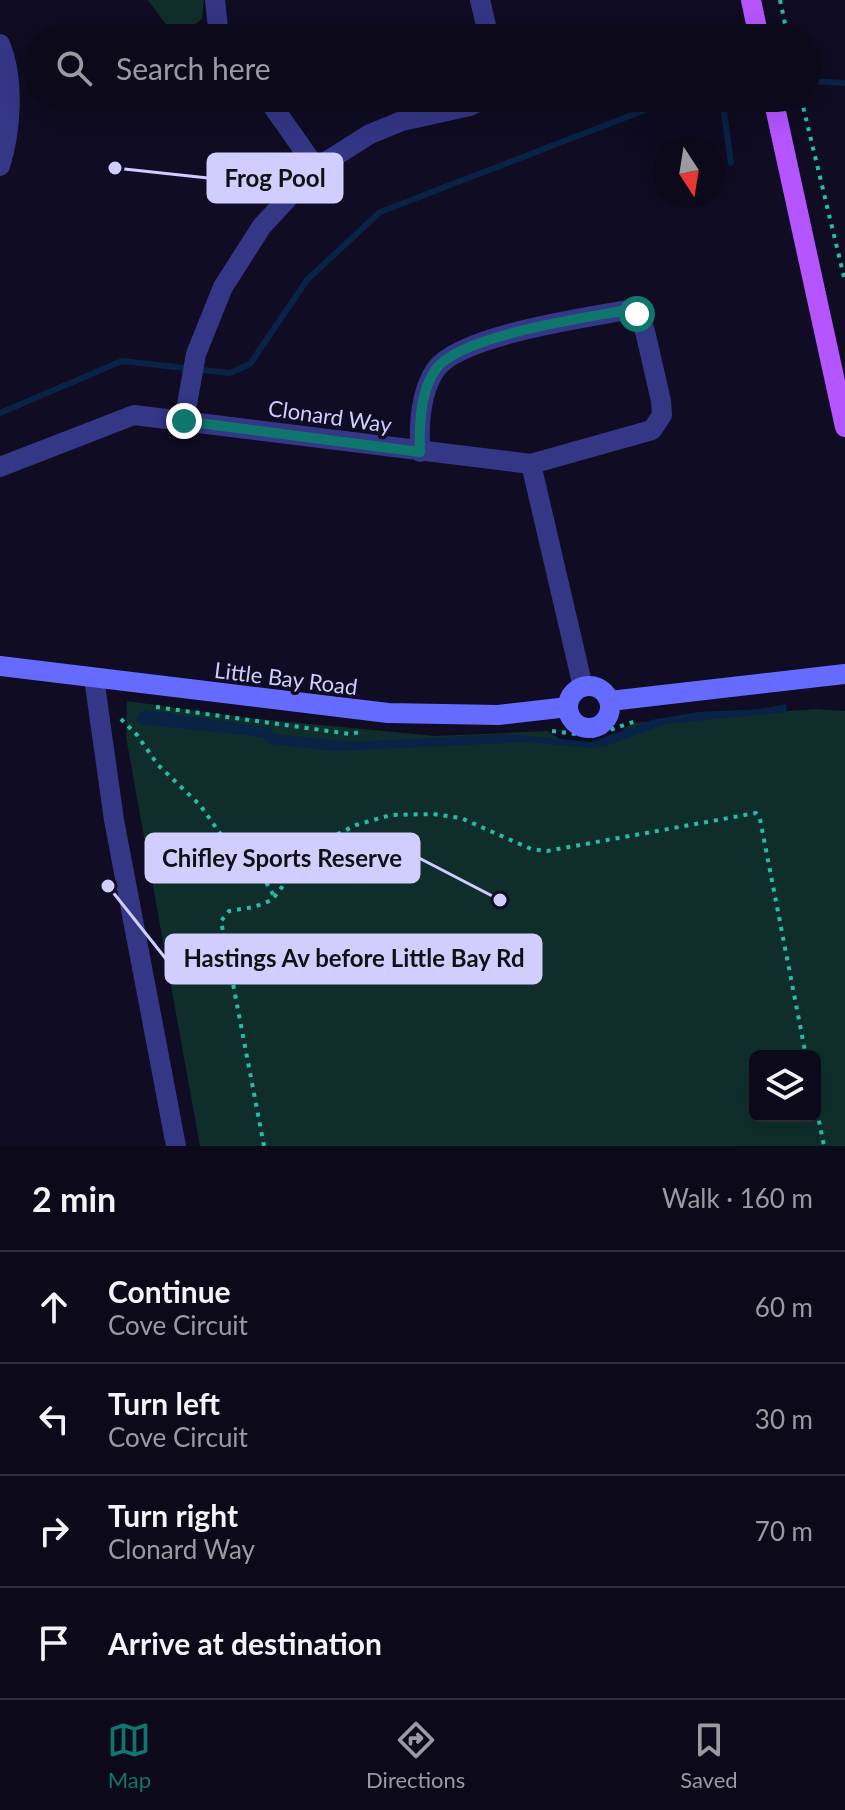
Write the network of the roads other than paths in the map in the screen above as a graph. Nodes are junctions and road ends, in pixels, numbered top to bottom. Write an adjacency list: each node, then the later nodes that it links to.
1 (215, 0): 4 (street)
2 (480, 0): 5 (street)
3 (751, 0): 6 (main road)
4 (218, 24)
5 (486, 24)
6 (756, 24)
7 (0, 44): 11 (street)
8 (277, 112): 12 (street)
9 (445, 112): 12 (street)
10 (776, 112): 14 (main road)
11 (0, 166)
12 (316, 168): 13 (street)
13 (184, 421): 15 (street, Clonard Way); 17 (street, Clonard Way)
14 (845, 427)
15 (420, 452): 16 (street, Clonard Way); 16 (street)
16 (531, 464): 21 (street)
17 (0, 467)
18 (0, 666): 20 (street, Little Bay Road)
19 (845, 674): 22 (street)
20 (94, 678): 23 (street, Little Bay Road); 24 (street)
21 (583, 687): 22 (street); 23 (street)
22 (610, 701): 23 (street)
23 (568, 707)
24 (176, 1146)

